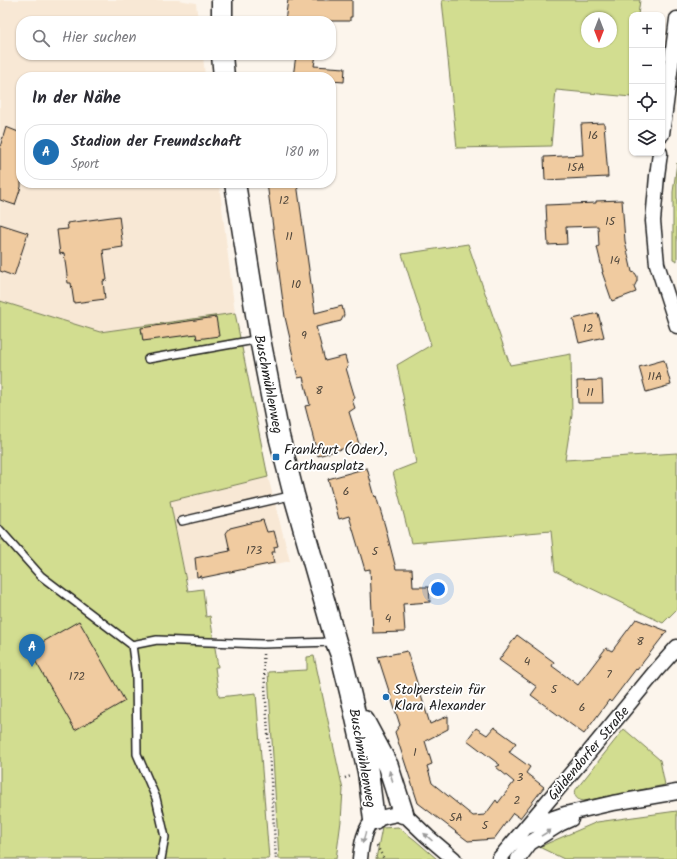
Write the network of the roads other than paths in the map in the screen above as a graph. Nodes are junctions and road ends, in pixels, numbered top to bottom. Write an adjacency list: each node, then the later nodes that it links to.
1 (222, 0): 2 (street)
2 (222, 16)
3 (677, 19): 6 (street)
4 (222, 60): 5 (street)
5 (224, 72)
6 (664, 120)
7 (660, 156): 9 (street)
8 (236, 188): 10 (street, Buschmühlenweg)
9 (677, 326)
10 (260, 339): 11 (lane); 12 (street, Buschmühlenweg)
11 (148, 359)
12 (294, 495): 13 (lane); 15 (street, Buschmühlenweg)
13 (182, 521)
14 (0, 530): 16 (lane)
15 (336, 642): 16 (lane); 18 (street, Buschmühlenweg)
16 (132, 645): 24 (lane)
17 (677, 647): 23 (street, Güldendorfer Straße)
18 (351, 696): 21 (street, Buschmühlenweg, one-way to 18); 22 (street, Buschmühlenweg)
19 (677, 792): 20 (street)
20 (595, 807): 23 (street); 28 (street, one-way to 20)
21 (403, 813): 22 (street); 26 (street, one-way to 21)
22 (374, 820): 25 (street, one-way to 25)
23 (526, 828): 27 (street, Güldendorfer Straße)
24 (161, 859)
25 (360, 859)
26 (454, 859)
27 (499, 859)
28 (518, 859)

